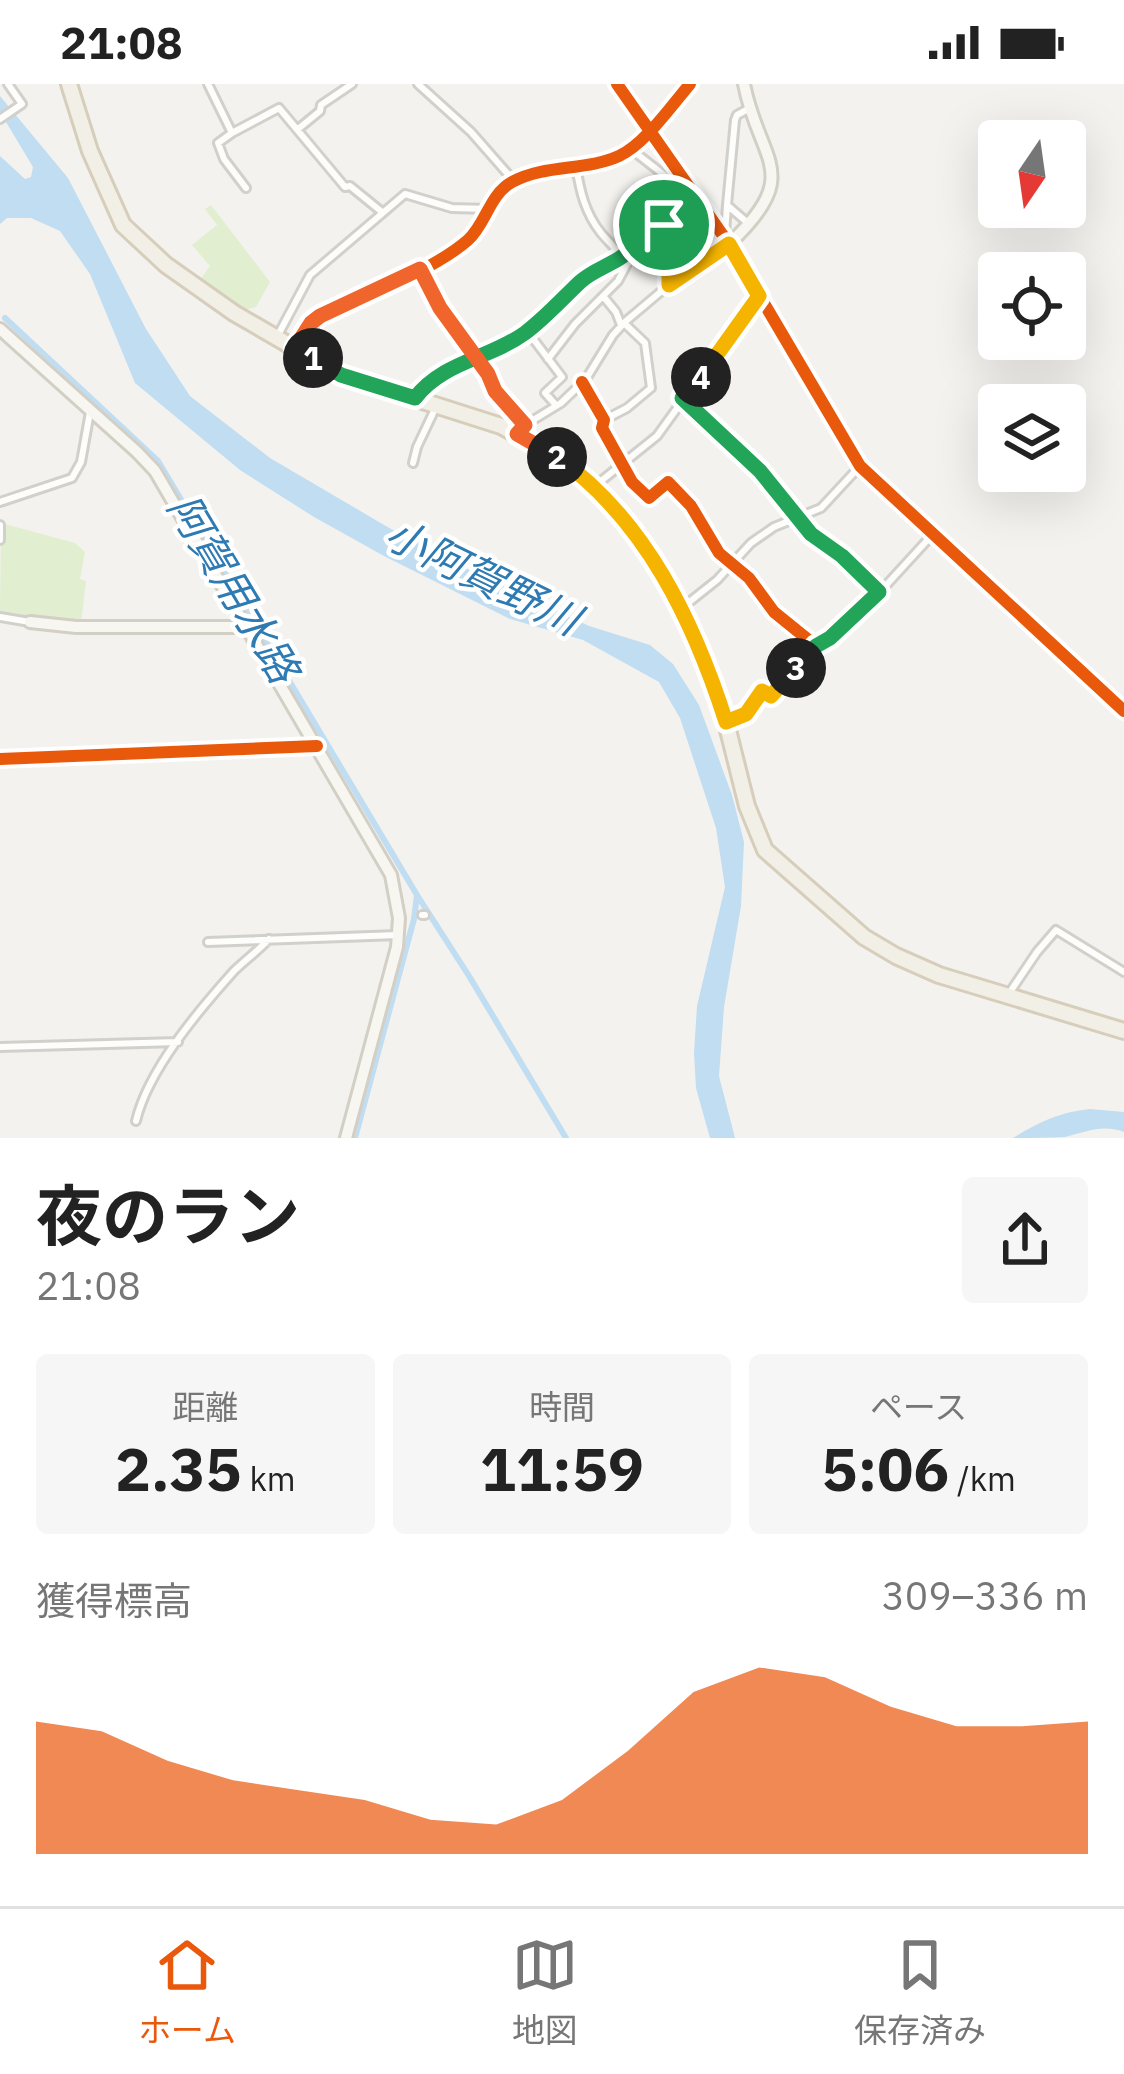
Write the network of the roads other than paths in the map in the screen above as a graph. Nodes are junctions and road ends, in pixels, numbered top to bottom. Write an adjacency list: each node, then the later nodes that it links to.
1 (8, 84): 10 (street)
2 (69, 84): 33 (main road)
3 (208, 84): 13 (street)
4 (352, 84): 11 (street)
5 (617, 84): 12 (street)
6 (690, 84): 12 (street)
7 (744, 84): 9 (main road)
8 (422, 86): 16 (street)
9 (750, 108): 19 (street); 22 (main road)
10 (0, 118)
11 (298, 129): 13 (street); 21 (street)
12 (650, 129): 14 (street); 18 (street)
13 (232, 133): 17 (street)
14 (631, 150): 15 (street); 23 (street)
15 (575, 166): 16 (street); 25 (street)
16 (514, 181): 20 (street)
17 (245, 188)
18 (703, 206): 23 (street); 24 (street)
19 (727, 206): 22 (street); 24 (street)
20 (488, 209): 21 (street); 26 (street)
21 (382, 212): 33 (street)
22 (749, 224): 24 (main road)
23 (664, 225): 25 (street); 27 (street)
24 (727, 241): 27 (street); 29 (street)
25 (622, 256): 28 (street); 32 (street)
26 (420, 269): 34 (street); 35 (street)
27 (669, 285): 30 (street)
28 (603, 296): 30 (street); 36 (street)
29 (759, 296): 39 (street); 47 (street)
30 (623, 324): 37 (street); 43 (street)
31 (0, 329): 42 (main road)
32 (528, 332): 35 (street); 36 (street)
33 (277, 337): 34 (main road)
34 (295, 348): 38 (main road)
35 (476, 356): 38 (street); 44 (street)
36 (548, 359): 40 (street)
37 (582, 382): 40 (street); 43 (street)
38 (415, 398): 41 (main road)
39 (682, 398): 46 (street); 50 (street)
40 (555, 404): 44 (street)
41 (437, 406): 44 (main road); 45 (street)
42 (90, 412): 49 (street); 59 (main road)
43 (604, 419): 46 (street)
44 (521, 429): 48 (main road)
45 (413, 464)
46 (623, 464): 48 (street); 54 (street)
47 (860, 466): 50 (street); 52 (street)
48 (594, 488): 56 (main road)
49 (0, 502)
50 (796, 518): 54 (street); 55 (street)
51 (0, 525): 53 (street)
52 (933, 534): 55 (street); 61 (street)
53 (0, 541)
54 (730, 562): 56 (street); 60 (street)
55 (879, 592): 60 (street)
56 (680, 609): 62 (main road)
57 (0, 617): 58 (street)
58 (30, 622): 59 (main road)
59 (246, 627): 63 (main road)
60 (816, 646): 62 (street)
61 (1124, 711)
62 (726, 722): 69 (main road)
63 (317, 746): 64 (street); 65 (main road)
64 (0, 759)
65 (398, 935): 66 (street); 74 (main road)
66 (269, 939): 67 (street); 71 (street)
67 (208, 942)
68 (1124, 972): 69 (street)
69 (1009, 995): 70 (main road)
70 (1124, 1031)
71 (178, 1042): 72 (street); 73 (street)
72 (0, 1047)
73 (136, 1121)
74 (346, 1138)

